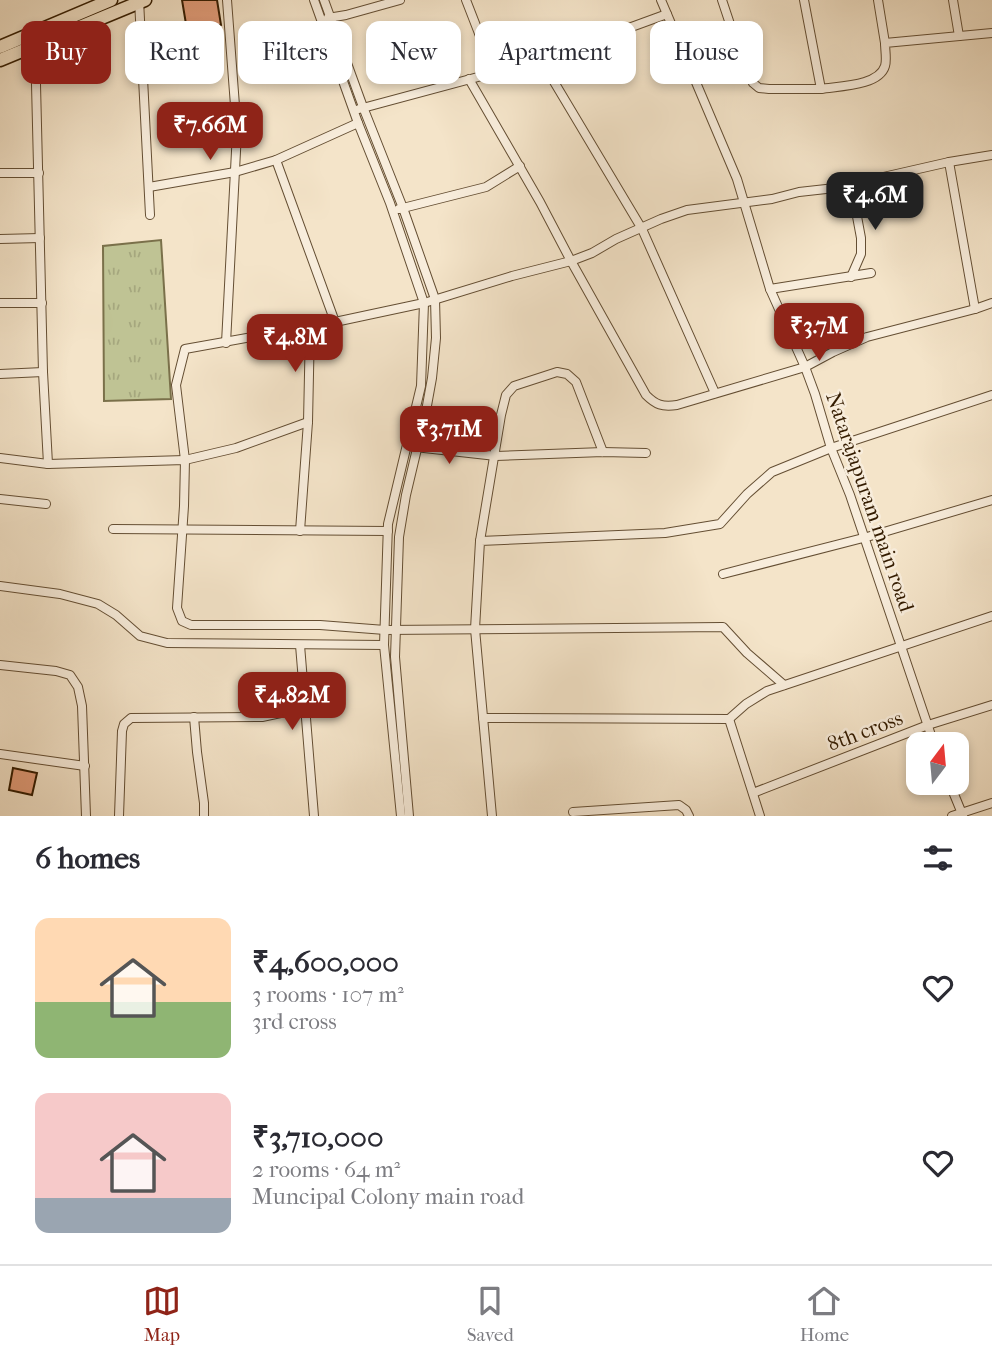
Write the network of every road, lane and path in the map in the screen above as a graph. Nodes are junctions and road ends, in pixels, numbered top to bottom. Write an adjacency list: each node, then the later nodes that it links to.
1 (227, 0): 43 (street)
2 (314, 0): 15 (street)
3 (324, 0): 14 (street)
4 (400, 0): 14 (street)
5 (466, 0): 20 (street)
6 (661, 0): 13 (street, Natarajapuram main road)
7 (722, 0): 19 (street)
8 (804, 0): 35 (street)
9 (878, 0): 25 (street)
10 (953, 0): 23 (street)
11 (104, 1): 16 (main road)
12 (141, 1): 17 (main road); 47 (street)
13 (667, 14): 18 (street, Natarajapuram main road); 21 (street)
14 (332, 18): 15 (street); 36 (street)
15 (321, 19): 37 (street)
16 (67, 21)
17 (85, 21)
18 (670, 21)
19 (729, 21)
20 (475, 23)
21 (636, 25)
22 (992, 33): 23 (street)
23 (959, 36): 25 (street)
24 (21, 42): 26 (main road)
25 (885, 43): 35 (street)
26 (0, 47)
27 (21, 47): 28 (main road)
28 (0, 60)
29 (475, 77): 30 (street)
30 (468, 79): 36 (street); 42 (street)
31 (35, 84): 45 (street)
32 (555, 84): 52 (street)
33 (697, 84): 48 (street, Natarajapuram main road)
34 (754, 84): 35 (street)
35 (821, 89)
36 (363, 107): 37 (street); 49 (street)
37 (354, 111): 38 (street)
38 (358, 123): 40 (street); 50 (street)
39 (992, 155): 41 (street)
40 (276, 160): 43 (street); 65 (street)
41 (949, 162): 46 (street); 64 (street)
42 (520, 166): 49 (street); 55 (street)
43 (235, 172): 47 (street); 67 (street)
44 (0, 173): 45 (street)
45 (38, 173): 53 (street)
46 (851, 184): 48 (street); 57 (street)
47 (149, 187): 51 (street)
48 (744, 201): 52 (street); 58 (street, Natarajapuram main road)
49 (403, 208): 50 (street); 59 (street)
50 (393, 211): 62 (street)
51 (150, 215)
52 (642, 229): 55 (street); 71 (street)
53 (40, 237): 54 (street); 61 (street)
54 (0, 239)
55 (571, 261): 59 (street); 71 (street)
56 (871, 273): 57 (street)
57 (851, 276): 58 (street)
58 (770, 289): 68 (street, Natarajapuram main road)
59 (435, 299): 62 (street); 75 (street)
60 (0, 303): 61 (street)
61 (42, 303): 69 (street)
62 (424, 303): 65 (street); 74 (street)
63 (992, 303): 64 (street)
64 (975, 309): 68 (street)
65 (335, 322): 66 (street)
66 (310, 326): 67 (street); 73 (street)
67 (226, 342): 81 (street)
68 (805, 367): 71 (street); 76 (street, Natarajapuram main road)
69 (43, 372): 70 (street); 82 (street)
70 (0, 374)
71 (715, 393)
72 (992, 395): 76 (street)
73 (308, 422): 81 (street); 88 (street)
74 (406, 447): 75 (street); 89 (street)
75 (418, 448): 79 (street); 95 (street)
76 (831, 448): 90 (street, Natarajapuram main road); 91 (street)
77 (603, 452): 78 (street); 79 (street); 79 (street)
78 (646, 453)
79 (495, 456): 91 (street)
80 (0, 458): 82 (street)
81 (185, 460): 82 (street); 87 (street)
82 (48, 464)
83 (0, 499): 85 (street)
84 (992, 500): 90 (street)
85 (46, 504)
86 (113, 528): 87 (street)
87 (182, 530): 88 (street); 97 (street)
88 (300, 531): 89 (street)
89 (387, 531): 97 (street)
90 (864, 538): 92 (street); 100 (street, Natarajapuram main road)
91 (480, 541): 96 (street)
92 (723, 574)
93 (0, 586): 98 (street)
94 (992, 616): 100 (street)
95 (397, 629): 96 (street); 97 (street); 122 (street)
96 (475, 629): 102 (street); 106 (street)
97 (385, 630): 99 (street)
98 (300, 645): 99 (street); 104 (street)
99 (384, 645): 121 (street)
100 (901, 645): 102 (street); 108 (street, Natarajapuram main road)
101 (0, 665): 111 (street)
102 (784, 685): 107 (street)
103 (992, 705): 108 (street, 8th cross)
104 (304, 708): 105 (street); 120 (street)
105 (194, 717): 118 (street); 119 (street)
106 (483, 718): 107 (street); 123 (street)
107 (729, 719): 112 (street)
108 (928, 725): 109 (street, Natarajapuram main road); 112 (street, 8th cross)
109 (930, 732)
110 (0, 754): 111 (street)
111 (85, 766): 117 (street)
112 (753, 793): 125 (street)
113 (955, 795): 116 (street)
114 (992, 803): 116 (street)
115 (573, 812): 124 (street)
116 (962, 815): 126 (street)
117 (86, 816)
118 (119, 816)
119 (204, 816)
120 (314, 816)
121 (401, 816)
122 (409, 816)
123 (492, 816)
124 (689, 816)
125 (760, 816)
126 (952, 816)

